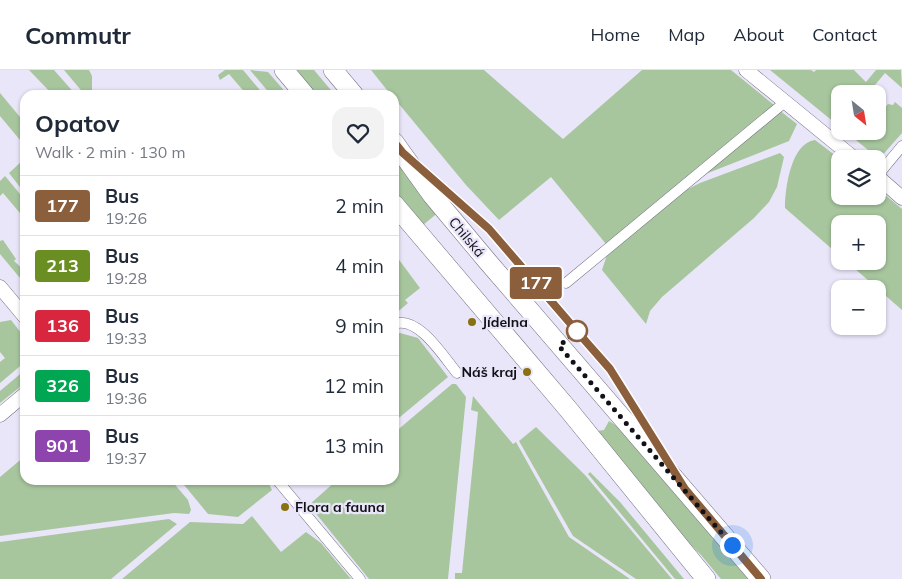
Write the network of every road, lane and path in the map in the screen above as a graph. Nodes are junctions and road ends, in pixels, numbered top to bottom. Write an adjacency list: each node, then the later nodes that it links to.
1 (284, 70): 4 (main road)
2 (333, 70): 5 (main road)
3 (746, 70): 6 (street)
4 (301, 90)
5 (350, 90)
6 (785, 102): 9 (street); 14 (street)
7 (902, 146): 10 (street)
8 (399, 149): 24 (main road, Chilská)
9 (844, 150)
10 (886, 166)
11 (886, 183): 12 (street)
12 (902, 198)
13 (399, 210): 23 (main road)
14 (566, 284)
15 (0, 287): 16 (street)
16 (20, 311)
17 (399, 323): 18 (street)
18 (457, 373)
19 (20, 398): 20 (street)
20 (0, 415)
21 (281, 485): 22 (street)
22 (360, 579)
23 (706, 579)
24 (761, 579)

